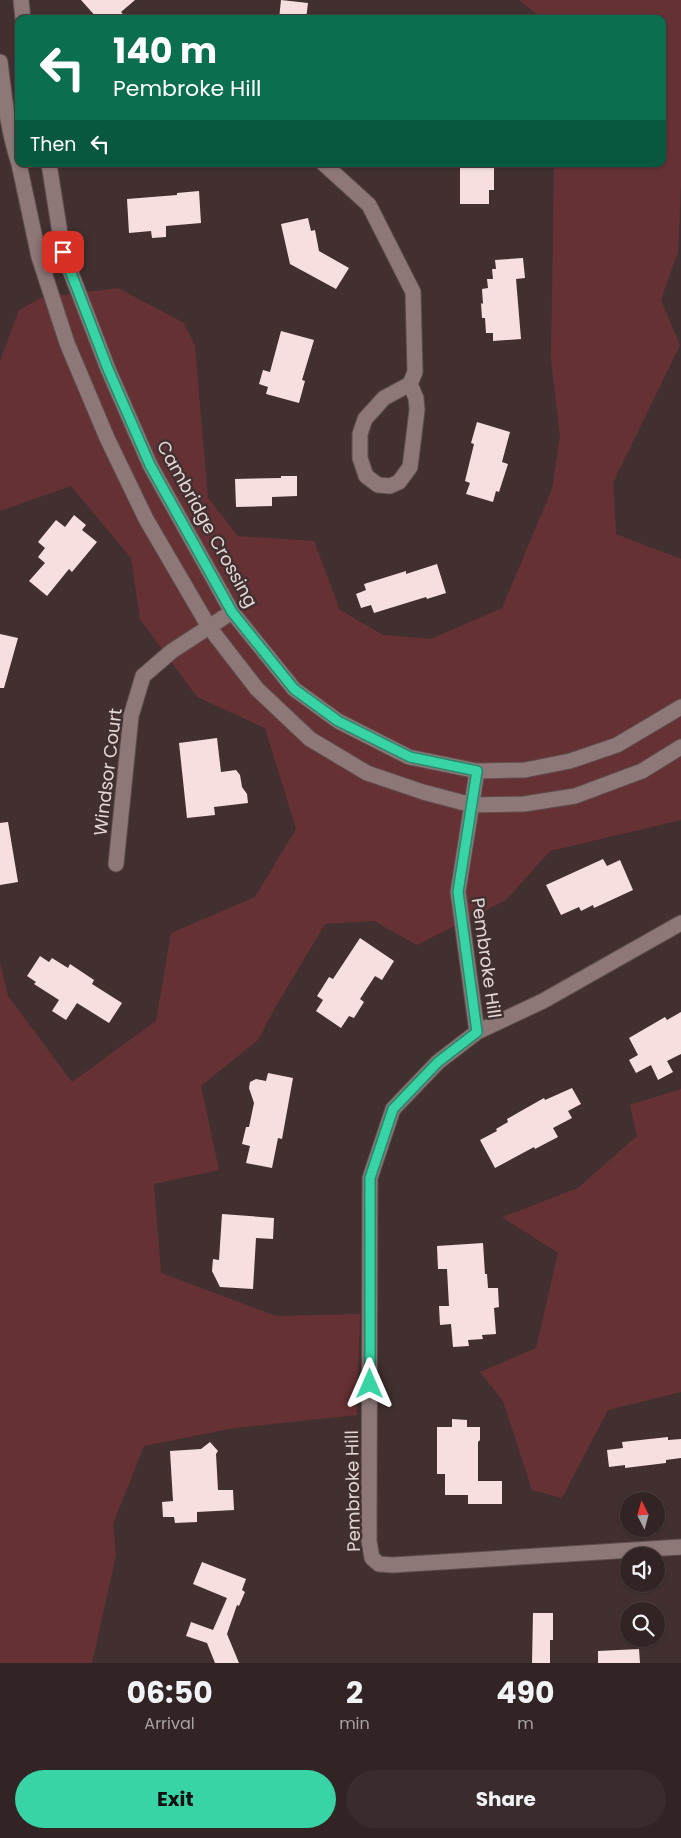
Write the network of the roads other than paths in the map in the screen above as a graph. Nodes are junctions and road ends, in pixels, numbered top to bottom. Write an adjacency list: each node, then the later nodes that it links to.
1 (21, 0): 2 (street)
2 (23, 15)
3 (0, 62): 4 (street)
4 (11, 147)
5 (20, 167): 10 (street)
6 (49, 167): 9 (street, Cambridge Crossing)
7 (327, 167): 8 (street)
8 (410, 384): 8 (street)
9 (232, 612): 10 (street, Windsor Court); 13 (street, Cambridge Crossing)
10 (209, 627): 14 (street); 15 (street, Windsor Court)
11 (681, 707): 13 (street, Cambridge Crossing)
12 (681, 747): 14 (street)
13 (477, 771): 14 (street, Pembroke Hill)
14 (472, 805): 17 (street, Pembroke Hill)
15 (116, 864)
16 (681, 923): 17 (street, Pembroke Hill)
17 (477, 1032): 18 (street, Pembroke Hill)
18 (681, 1547)

